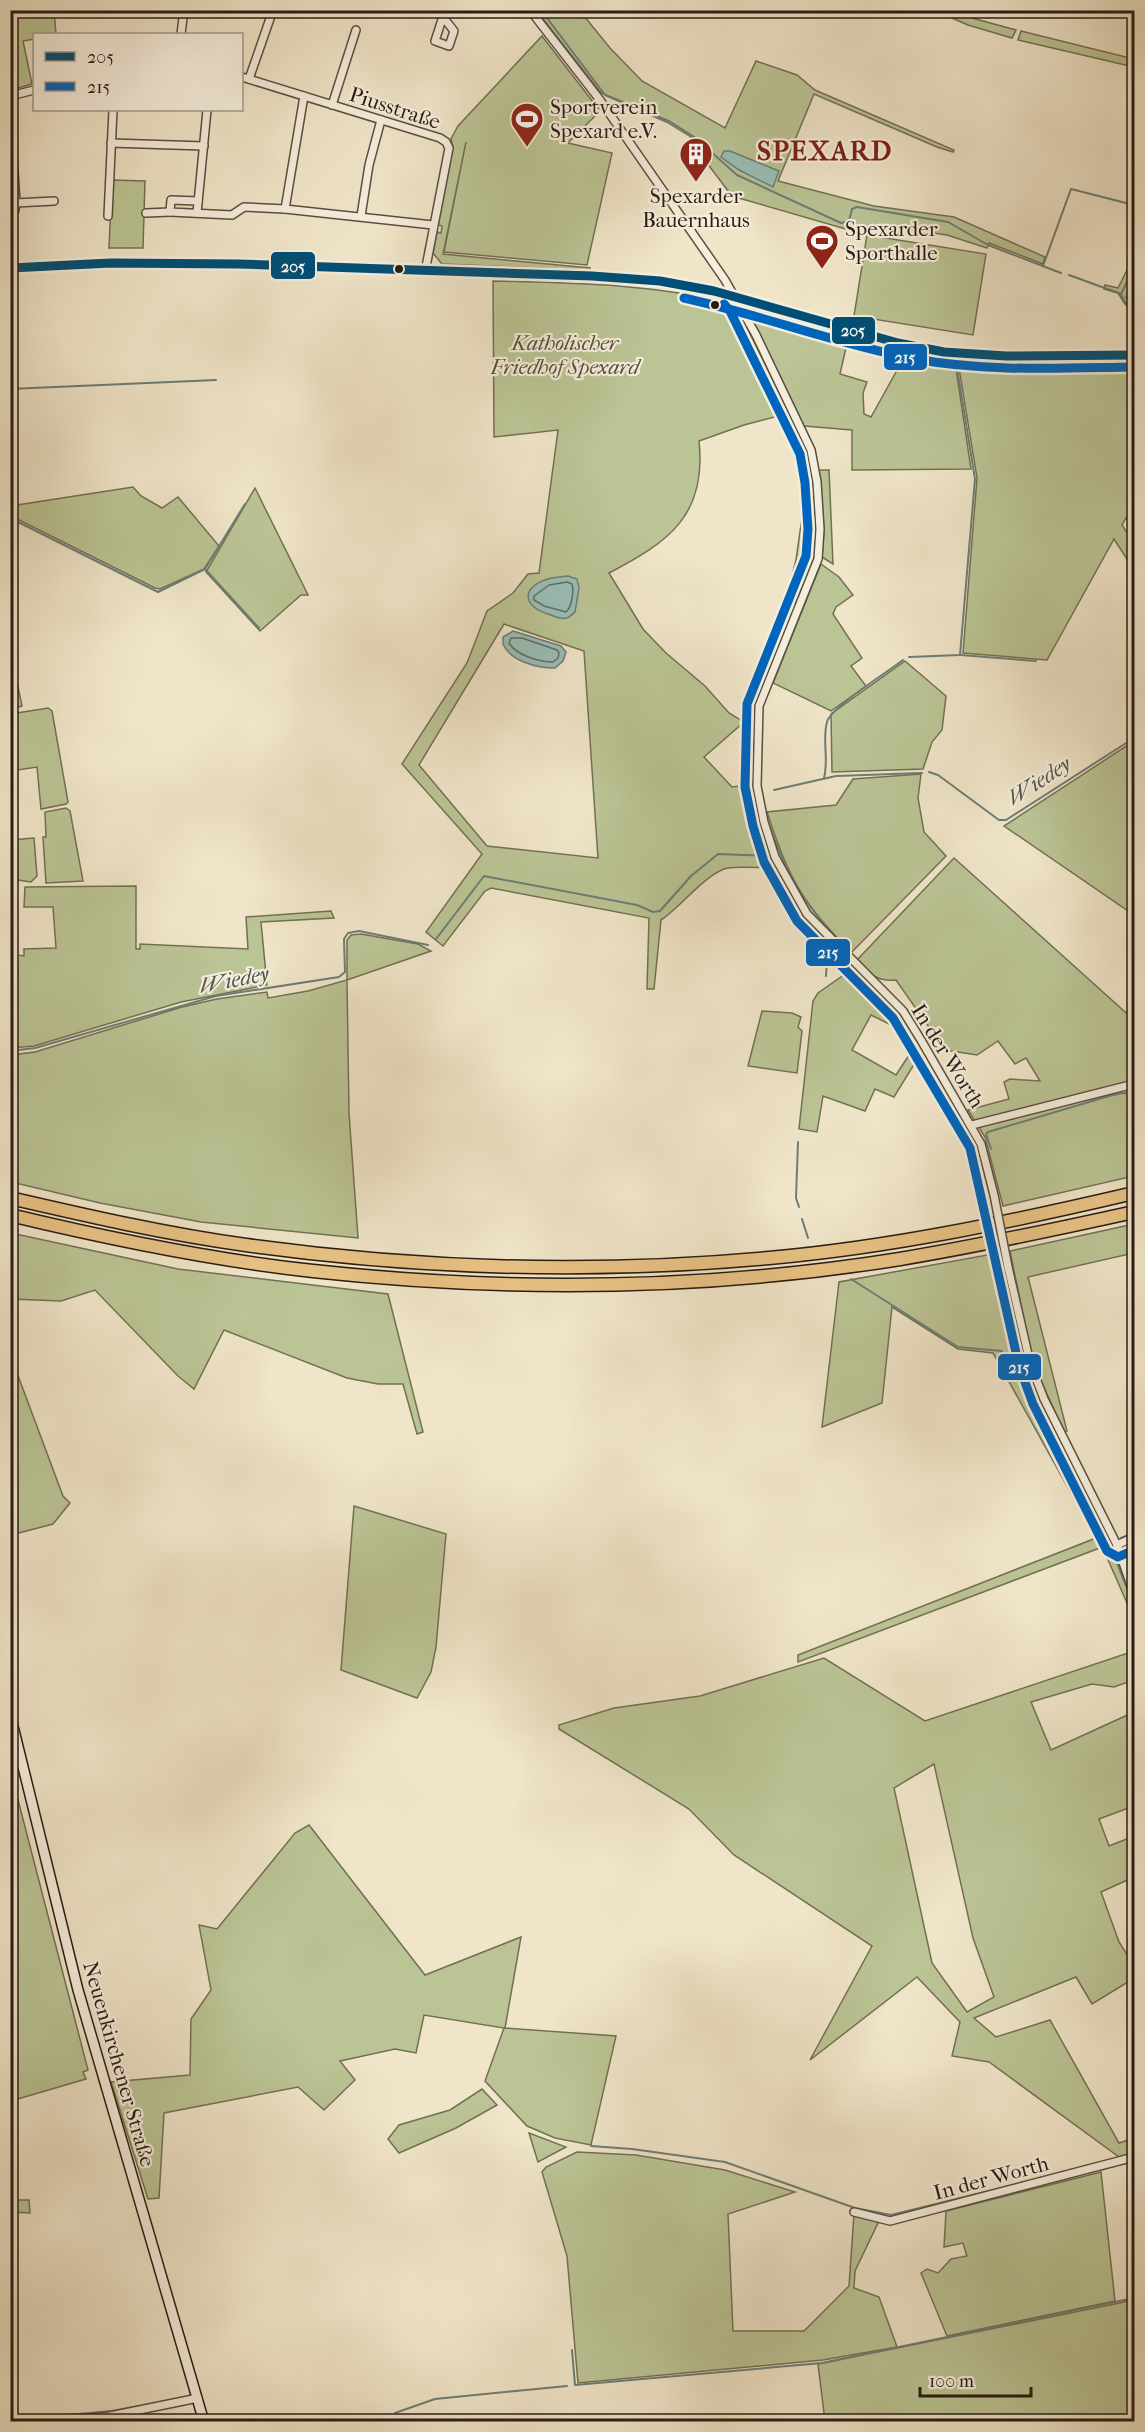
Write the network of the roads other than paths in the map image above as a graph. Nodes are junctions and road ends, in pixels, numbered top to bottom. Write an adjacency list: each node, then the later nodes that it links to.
1 (184, 10): 5 (street)
2 (273, 10): 7 (street)
3 (530, 10): 31 (street, In der Worth)
4 (356, 30): 11 (street)
5 (181, 33)
6 (243, 77): 7 (street, Piusstraße)
7 (249, 79): 10 (street, Piusstraße)
8 (33, 90): 9 (street)
9 (10, 96)
10 (304, 96): 11 (street, Piusstraße); 21 (street)
11 (333, 105): 15 (street, Piusstraße)
12 (10, 110): 20 (street)
13 (114, 111): 16 (street)
14 (207, 111): 17 (street)
15 (381, 120): 27 (street); 28 (street, Piusstraße)
16 (111, 143): 17 (street); 26 (street)
17 (204, 146): 19 (street)
18 (54, 201): 20 (street)
19 (198, 201): 22 (street); 24 (street)
20 (16, 203): 25 (street)
21 (285, 209): 24 (street); 27 (street)
22 (170, 212): 23 (street); 24 (street)
23 (146, 213)
24 (197, 213)
25 (10, 215)
26 (108, 216)
27 (361, 216): 28 (street)
28 (433, 225): 30 (street, Piusstraße)
29 (10, 268): 30 (street)
30 (425, 272): 31 (street)
31 (733, 296): 32 (street); 34 (street, In der Worth)
32 (1134, 355)
33 (1134, 1084): 34 (street)
34 (972, 1125): 40 (street, In der Worth, bridge)
35 (1134, 1193): 36 (highway)
36 (10, 1198)
37 (1134, 1212): 38 (highway)
38 (10, 1215)
39 (1134, 1537): 40 (street)
40 (1117, 1545): 41 (street, In der Worth)
41 (1134, 1594)
42 (10, 1714): 45 (street, Neuenkirchener Straße)
43 (1134, 2157): 44 (street, In der Worth)
44 (855, 2212)
45 (198, 2398): 46 (street); 47 (street, Neuenkirchener Straße)
46 (46, 2421)
47 (204, 2421)

